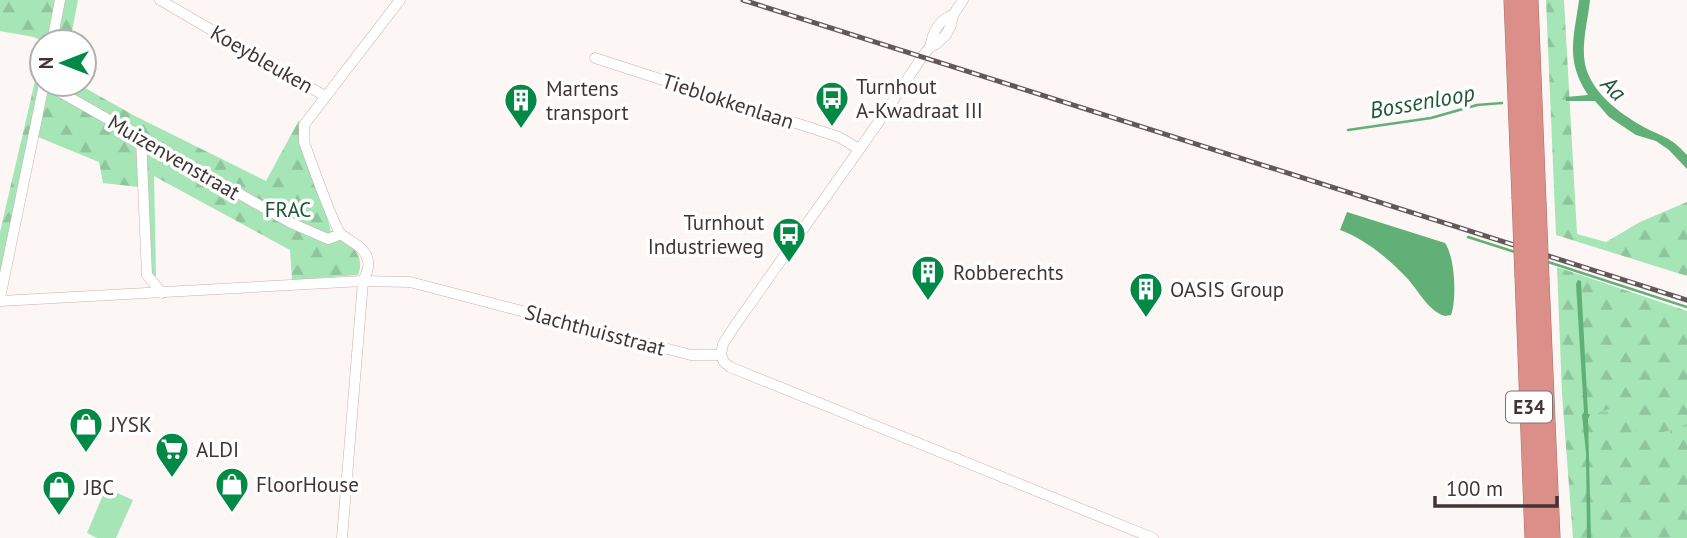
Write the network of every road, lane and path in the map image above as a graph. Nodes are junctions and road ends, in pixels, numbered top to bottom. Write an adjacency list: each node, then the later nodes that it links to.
1 (60, 0): 7 (street)
2 (161, 0): 9 (street, Koeybleuken)
3 (400, 0): 9 (street)
4 (963, 0): 13 (street)
5 (1513, 0): 14 (highway, E34)
6 (1529, 0): 14 (highway, E34)
7 (55, 28)
8 (595, 58): 13 (street, Tieblokkenlaan)
9 (325, 96): 15 (street)
10 (42, 98): 18 (street)
11 (70, 98): 12 (street, Muizenvenstraat)
12 (141, 138): 15 (street, Muizenvenstraat); 16 (street)
13 (859, 149): 24 (street)
14 (1529, 200): 17 (highway, E34, bridge)
15 (341, 234): 19 (street)
16 (147, 275): 20 (street); 21 (street)
17 (1532, 278): 27 (highway, E34); 28 (highway, E34)
18 (4, 279): 22 (street); 23 (street)
19 (363, 281): 20 (street, Slachthuisstraat); 24 (street, Slachthuisstraat); 25 (street)
20 (162, 293): 21 (street, Slachthuisstraat)
21 (132, 294): 23 (street, Slachthuisstraat)
22 (0, 300): 23 (street, Slachthuisstraat)
23 (19, 300)
24 (721, 355): 26 (street)
25 (342, 538)
26 (1153, 538)
27 (1534, 538)
28 (1551, 538)

